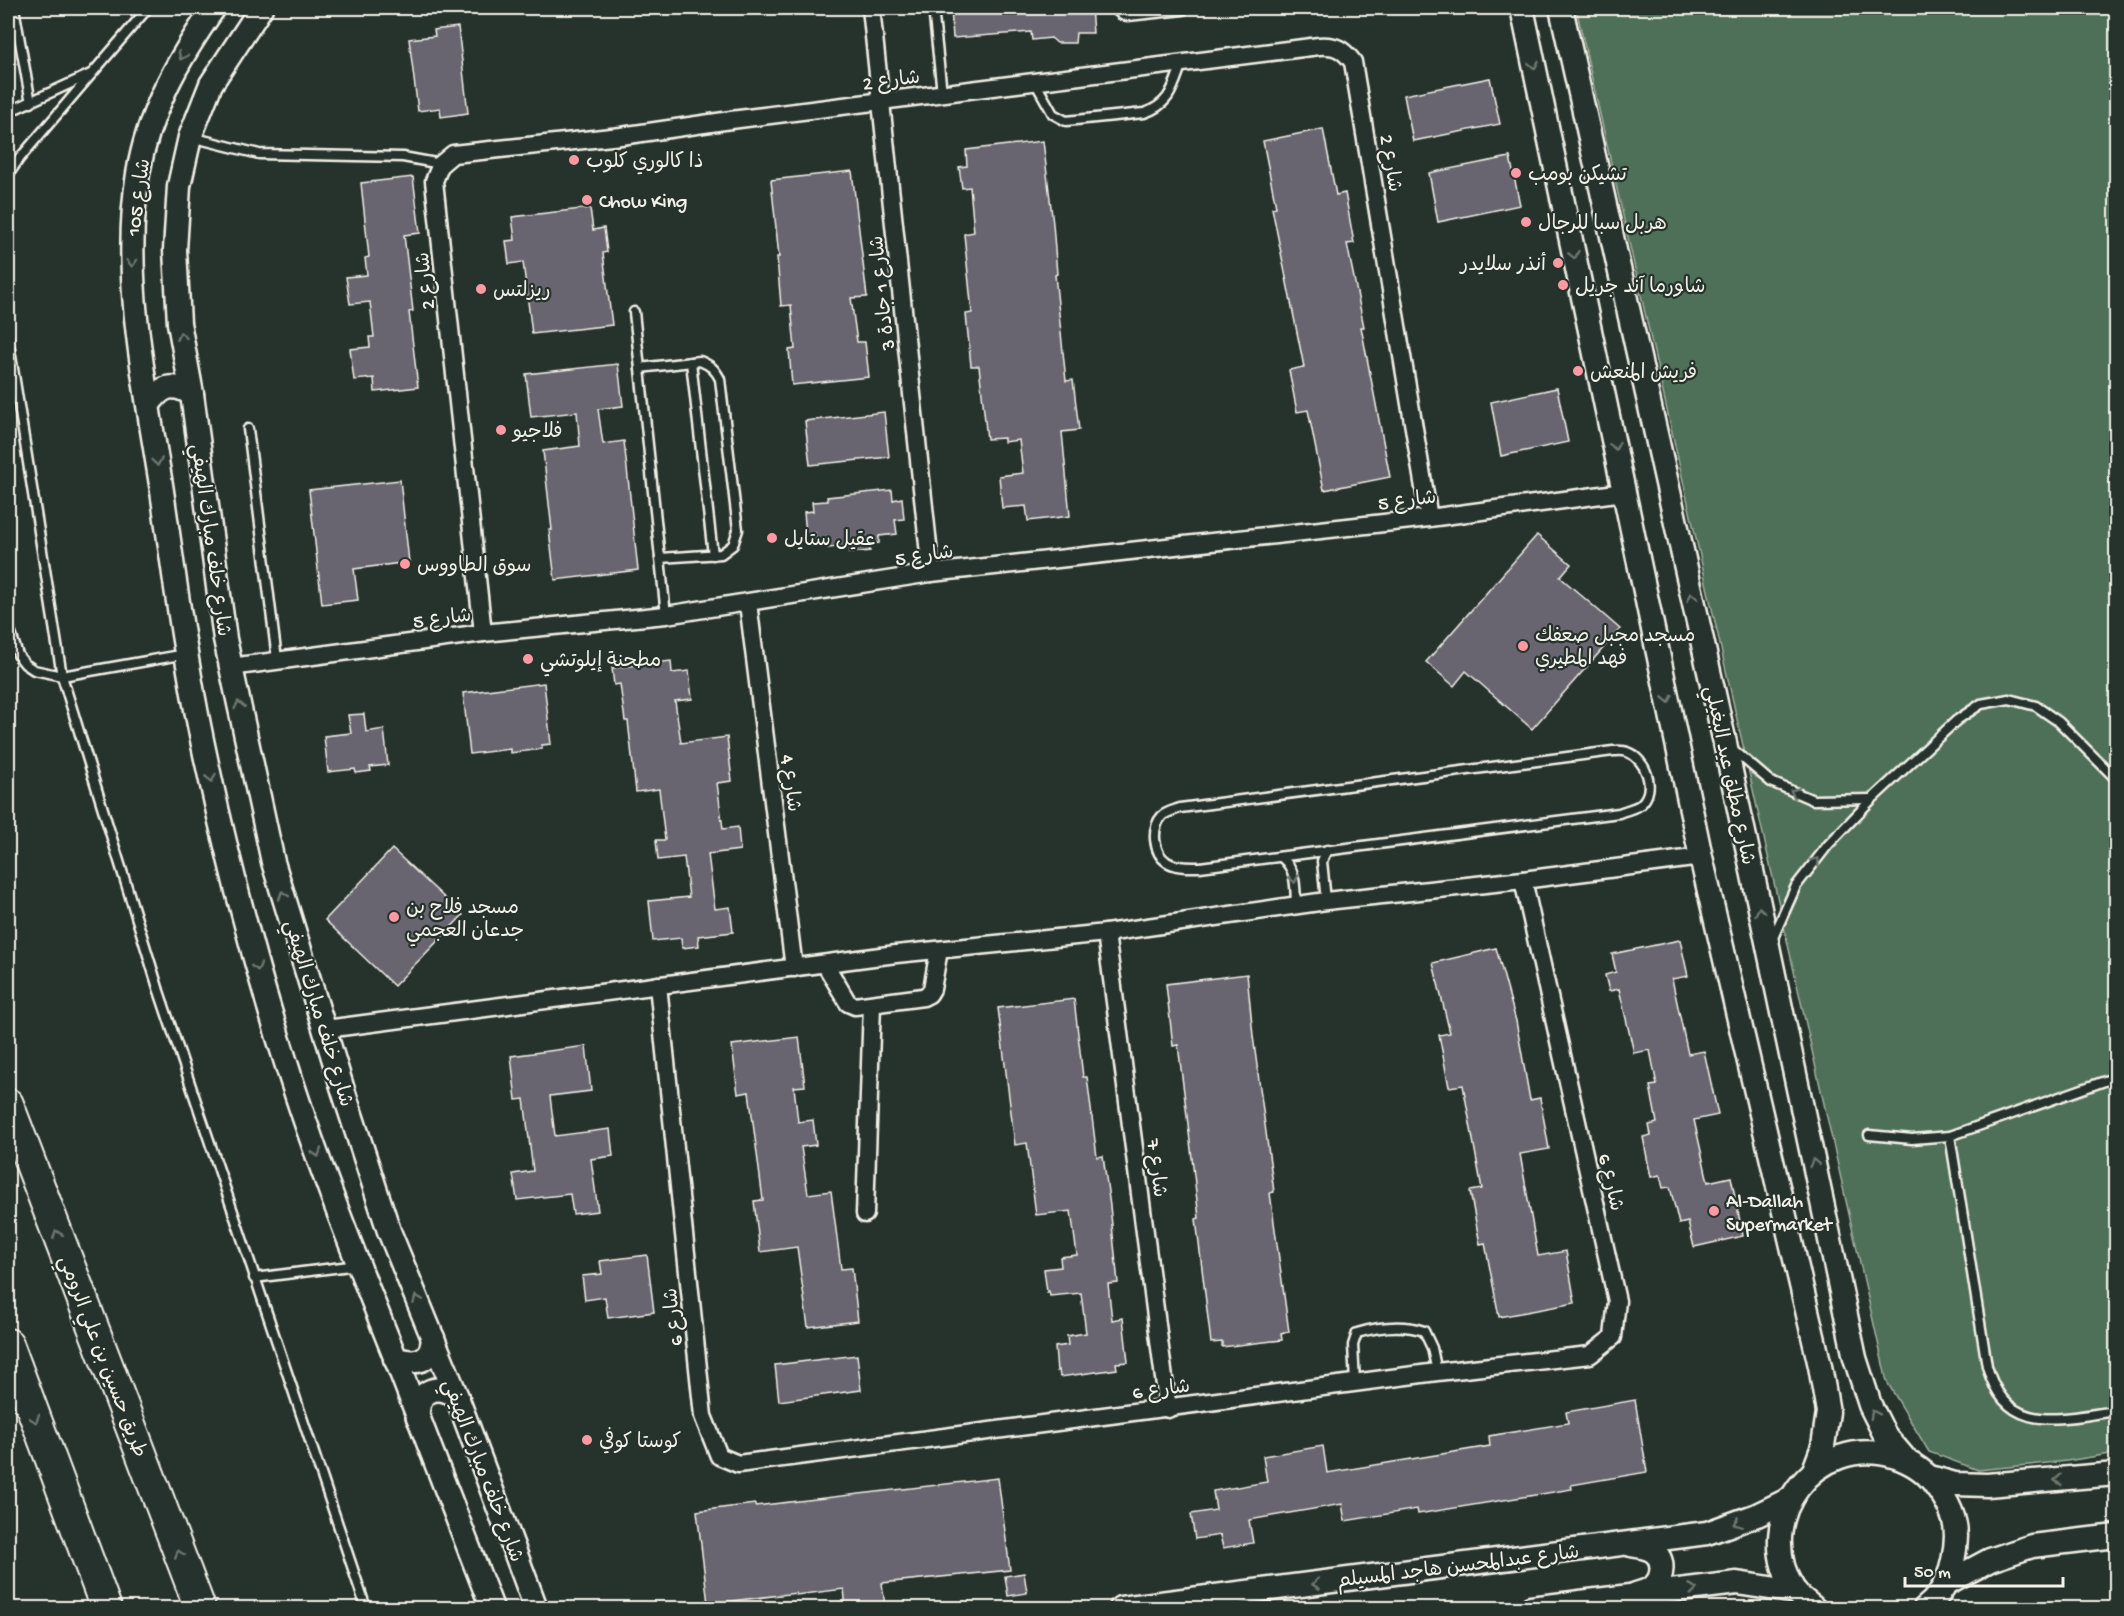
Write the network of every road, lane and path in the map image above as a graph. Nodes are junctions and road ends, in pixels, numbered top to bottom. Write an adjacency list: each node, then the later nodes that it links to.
1 (14, 8): 16 (lane)
2 (148, 8): 12 (lane)
3 (214, 8): 26 (street, شارع 105, one-way to 26)
4 (261, 8): 18 (street, شارع 105)
5 (872, 8): 15 (street, شارع 1 جادة 3)
6 (933, 8): 14 (lane)
7 (1114, 8): 10 (lane)
8 (1522, 8): 28 (street, one-way to 28)
9 (1561, 8): 41 (street, شارع مطلق عيد البغيلي, one-way to 9)
10 (1183, 10)
11 (1182, 63): 13 (street, شارع 2); 13 (lane); 29 (street, شارع 2)
12 (94, 73): 16 (lane); 20 (lane)
13 (1035, 82): 14 (street, شارع 2)
14 (942, 93): 15 (street, شارع 2)
15 (882, 101): 19 (street, شارع 2); 32 (street, شارع 1 جادة 3)
16 (31, 103): 17 (lane)
17 (8, 112)
18 (190, 137): 19 (lane); 25 (street, شارع 105, one-way to 18)
19 (441, 164): 36 (street, شارع 2)
20 (8, 175)
21 (634, 312): 24 (lane)
22 (8, 337): 40 (lane)
23 (691, 362): 24 (lane); 30 (lane); 30 (lane)
24 (640, 368): 31 (lane)
25 (192, 394): 26 (street); 39 (street, شارع خلف مبارك الهيفي)
26 (148, 404): 37 (street, one-way to 37)
27 (248, 429): 38 (lane)
28 (1624, 492): 29 (street, شارع 5); 46 (street, one-way to 46)
29 (1429, 518): 32 (street, شارع 5)
30 (713, 555): 31 (lane)
31 (660, 558): 34 (lane)
32 (931, 573): 33 (street, شارع 5)
33 (748, 603): 34 (street, شارع 5); 54 (street, شارع 4)
34 (666, 615): 36 (street, شارع 5)
35 (8, 624): 40 (lane)
36 (483, 633): 38 (street, شارع 5)
37 (186, 654): 40 (lane); 63 (street, one-way to 63)
38 (277, 659): 39 (street, شارع 5)
39 (231, 666): 57 (street, شارع خلف مبارك الهيفي, one-way to 39)
40 (62, 676): 64 (lane)
41 (1725, 742): 43 (lane, one-way to 41); 51 (street, شارع مطلق عيد البغيلي, one-way to 41)
42 (2116, 778): 43 (lane)
43 (1872, 799): 51 (lane, one-way to 43)
44 (1327, 850): 45 (lane); 45 (lane); 48 (lane)
45 (1281, 857): 49 (lane, one-way to 49)
46 (1701, 857): 47 (street); 75 (street)
47 (1523, 880): 48 (street); 68 (street, شارع 6)
48 (1326, 901): 49 (street)
49 (1296, 905): 50 (street)
50 (1106, 933): 52 (street); 71 (street, شارع 7)
51 (1768, 948): 74 (street, شارع مطلق عيد البغيلي, one-way to 51)
52 (939, 950): 53 (street); 56 (street)
53 (825, 964): 54 (street); 56 (street)
54 (794, 968): 55 (street)
55 (658, 986): 57 (street); 71 (street, شارع 6)
56 (872, 1004): 62 (street)
57 (326, 1029): 65 (street, شارع خلف مبارك الهيفي, one-way to 57)
58 (2116, 1077): 61 (lane)
59 (8, 1104): 86 (highway, طريق حسين بن علي الرومي, one-way to 59)
60 (1869, 1135): 61 (lane)
61 (1950, 1136): 72 (lane)
62 (865, 1214)
63 (358, 1265): 64 (lane); 67 (street)
64 (254, 1278): 87 (lane)
65 (433, 1338): 67 (street); 70 (street, شارع خلف مبارك الهيفي)
66 (8, 1344): 85 (highway, one-way to 85)
67 (396, 1359): 73 (street)
68 (1437, 1372): 69 (street, شارع 6); 69 (lane)
69 (1355, 1383): 71 (street, شارع 6)
70 (457, 1397): 73 (street); 89 (street, شارع خلف مبارك الهيفي)
71 (1168, 1408)
72 (2116, 1411)
73 (418, 1418): 88 (street)
74 (1907, 1461): 75 (street); 77 (street)
75 (1814, 1470): 78 (street)
76 (2116, 1474): 77 (street, one-way to 77)
77 (1930, 1477): 81 (street)
78 (1790, 1499): 80 (street, شارع عبدالمحسن هاجد المسيلم, one-way to 80); 82 (street)
79 (2116, 1536): 81 (street)
80 (1627, 1544): 83 (street); 90 (street, شارع عبدالمحسن هاجد المسيلم, one-way to 90)
81 (1945, 1584): 84 (street)
82 (1796, 1592): 83 (street, one-way to 82); 92 (street)
83 (1626, 1597): 91 (street)
84 (1928, 1607)
85 (106, 1608)
86 (200, 1608)
87 (366, 1608)
88 (492, 1608)
89 (536, 1608)
90 (1121, 1608)
91 (1531, 1608)
92 (1814, 1608)

